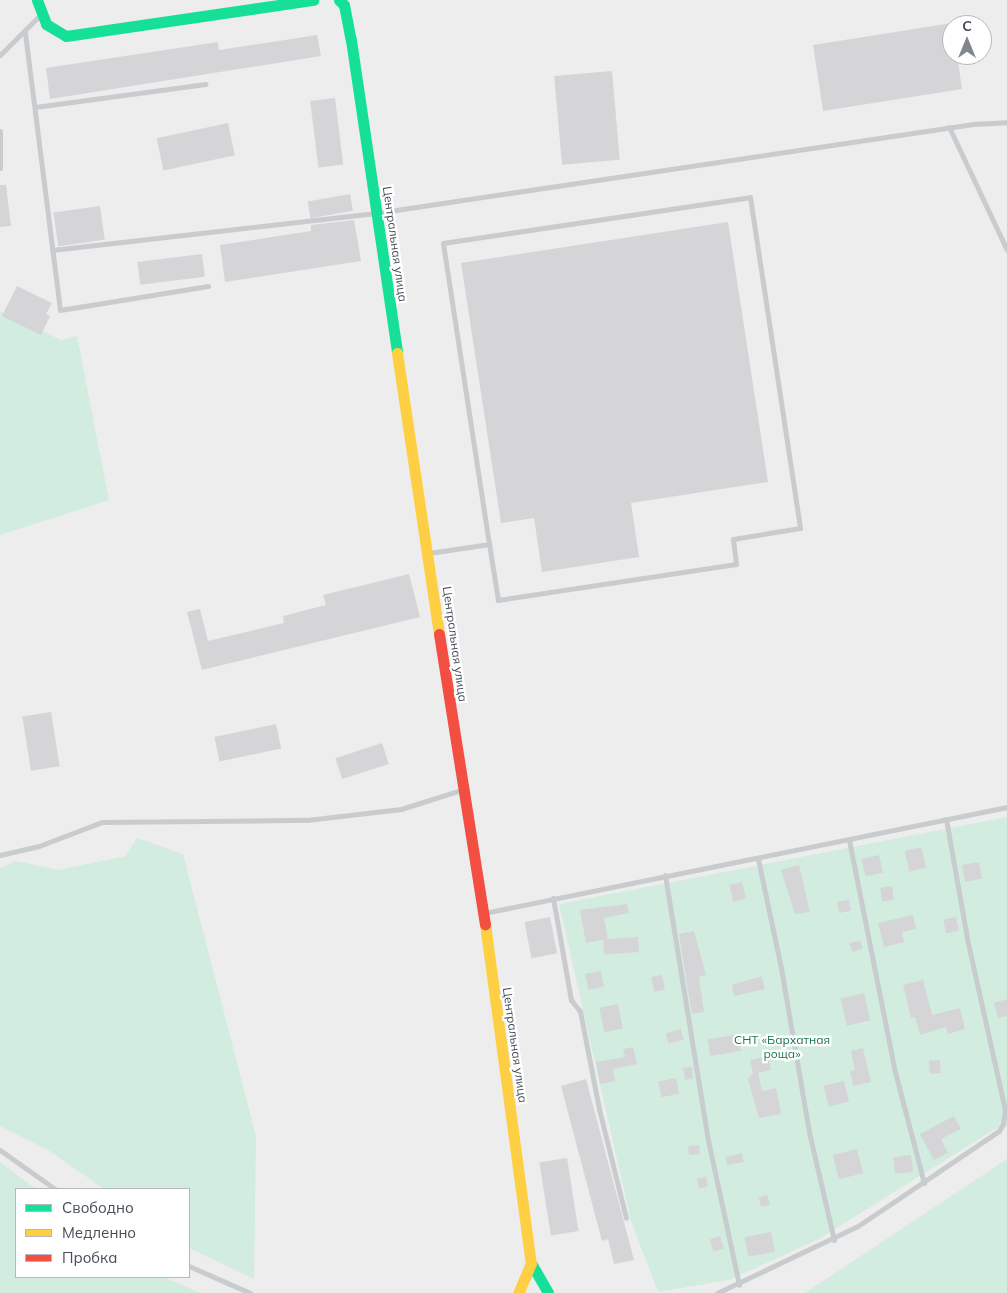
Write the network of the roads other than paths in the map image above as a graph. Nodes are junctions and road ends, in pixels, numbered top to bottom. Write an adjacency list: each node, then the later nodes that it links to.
1 (37, 0): 4 (main road)
2 (313, 0): 4 (main road)
3 (339, 0): 13 (main road, Центральная улица)
4 (41, 15): 5 (lane)
5 (26, 33): 6 (lane); 8 (lane)
6 (0, 55)
7 (206, 84): 8 (lane)
8 (35, 107): 14 (lane)
9 (1007, 122): 10 (lane)
10 (949, 127): 13 (lane); 15 (lane)
11 (0, 131): 12 (lane)
12 (0, 168)
13 (376, 213): 14 (lane); 18 (main road, Центральная улица)
14 (52, 250): 16 (lane)
15 (1007, 250)
16 (208, 286)
17 (489, 544): 17 (lane); 18 (lane)
18 (429, 553): 19 (main road, Центральная улица)
19 (465, 789): 23 (lane); 27 (main road, Центральная улица)
20 (1007, 807): 21 (lane)
21 (946, 819): 22 (lane); 29 (lane)
22 (849, 840): 24 (lane); 29 (lane)
23 (0, 855)
24 (758, 859): 25 (lane); 32 (lane)
25 (665, 875): 26 (lane); 35 (lane)
26 (553, 898): 27 (lane); 31 (lane)
27 (484, 914): 33 (main road, Центральная улица)
28 (0, 1150): 30 (lane)
29 (924, 1183): 32 (lane)
30 (54, 1188)
31 (626, 1218)
32 (834, 1240): 35 (lane)
33 (531, 1263): 37 (main road); 38 (main road)
34 (190, 1266): 36 (lane)
35 (739, 1285): 39 (lane)
36 (250, 1293)
37 (518, 1293)
38 (548, 1293)
39 (717, 1293)

